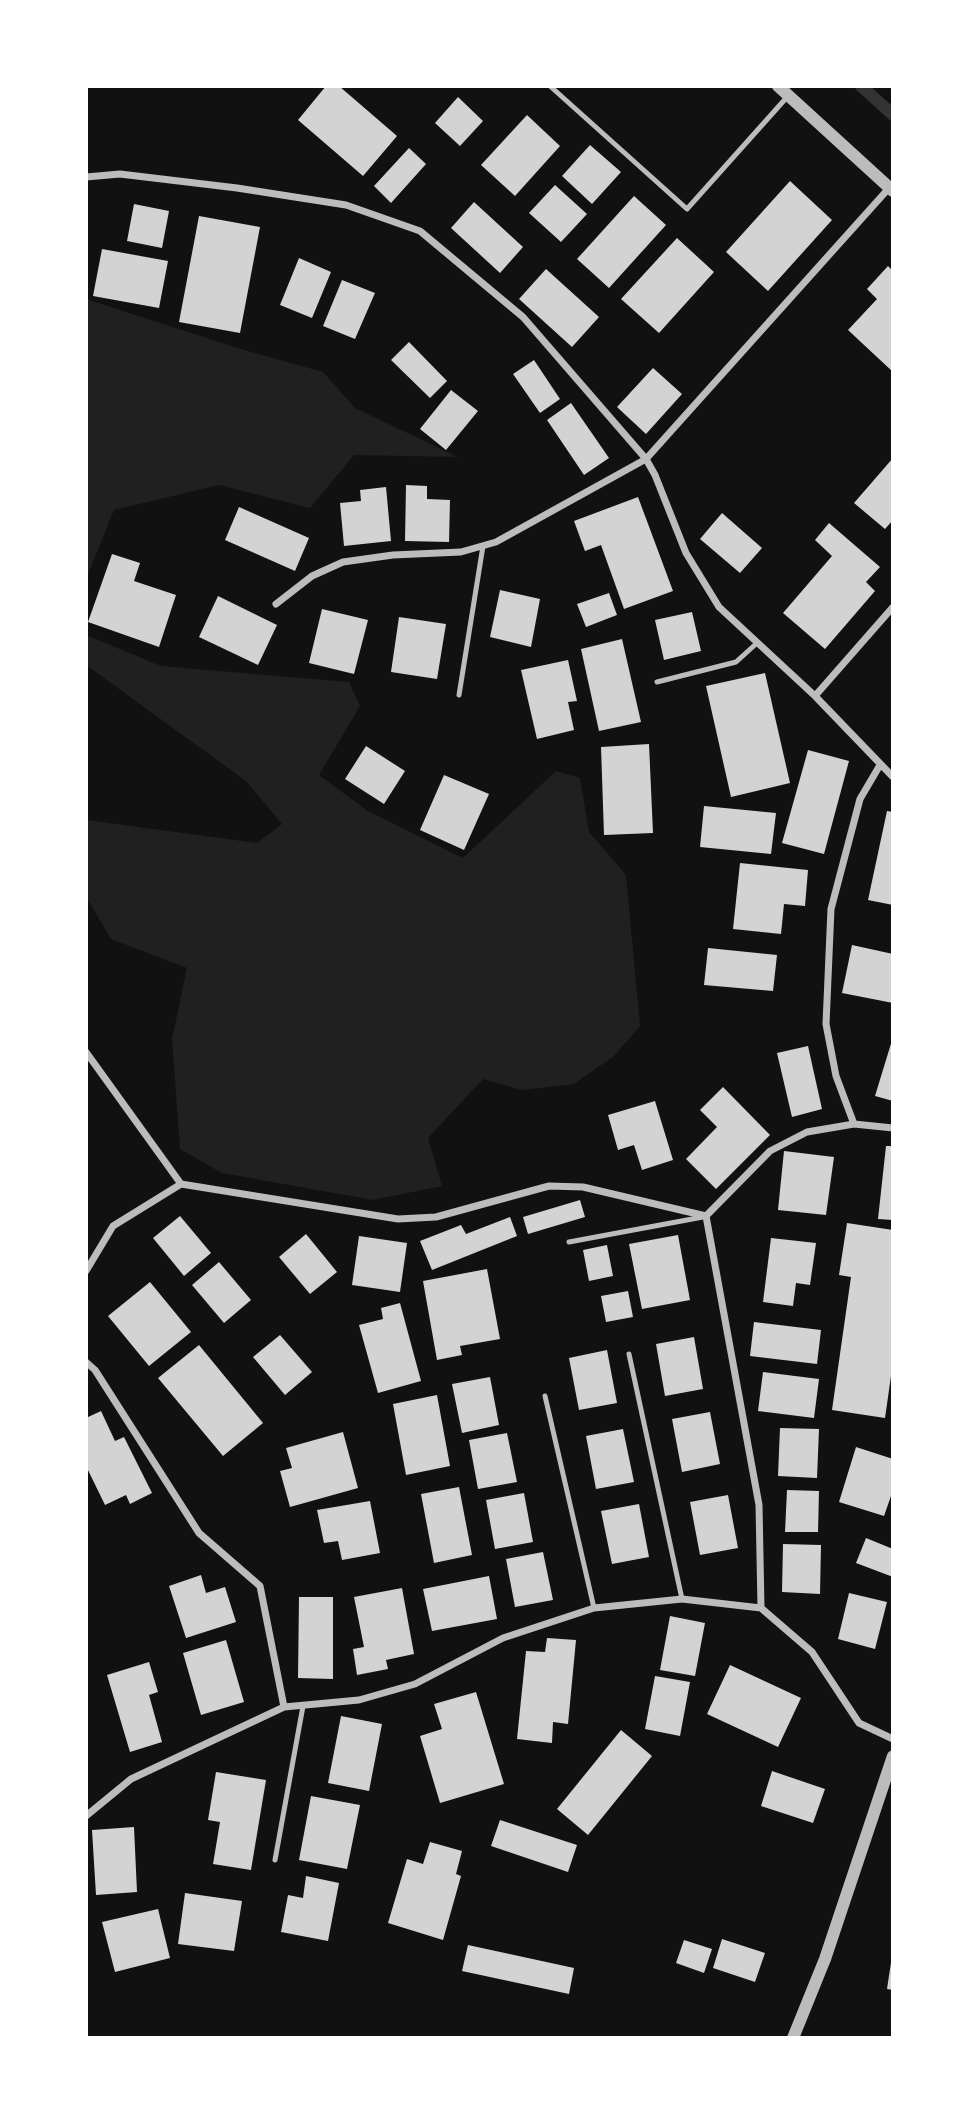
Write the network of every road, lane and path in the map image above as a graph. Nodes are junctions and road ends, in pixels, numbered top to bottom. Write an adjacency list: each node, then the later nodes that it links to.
1 (550, 86): 3 (lane)
2 (778, 86): 3 (street)
3 (789, 96): 5 (street)
4 (86, 177): 6 (street)
5 (892, 189): 6 (street)
6 (646, 459): 7 (street); 10 (street)
7 (483, 546): 8 (street); 12 (lane)
8 (276, 604)
9 (893, 607): 13 (street)
10 (757, 643): 11 (lane); 13 (street)
11 (657, 682)
12 (459, 695)
13 (815, 696): 14 (street)
14 (880, 765): 15 (street); 17 (street)
15 (893, 777)
16 (86, 1052): 19 (street)
17 (854, 1124): 18 (street); 20 (street)
18 (893, 1129)
19 (181, 1184): 20 (street); 22 (street)
20 (706, 1216): 21 (lane); 28 (street)
21 (569, 1242)
22 (86, 1271)
23 (629, 1353): 26 (lane)
24 (86, 1362): 30 (street)
25 (545, 1396): 27 (lane)
26 (682, 1599): 27 (street); 28 (street)
27 (594, 1608): 29 (street)
28 (761, 1608): 31 (street)
29 (303, 1706): 30 (street); 34 (lane)
30 (284, 1707): 33 (street)
31 (893, 1739)
32 (893, 1756): 35 (street)
33 (86, 1816)
34 (275, 1860)
35 (793, 2038)

